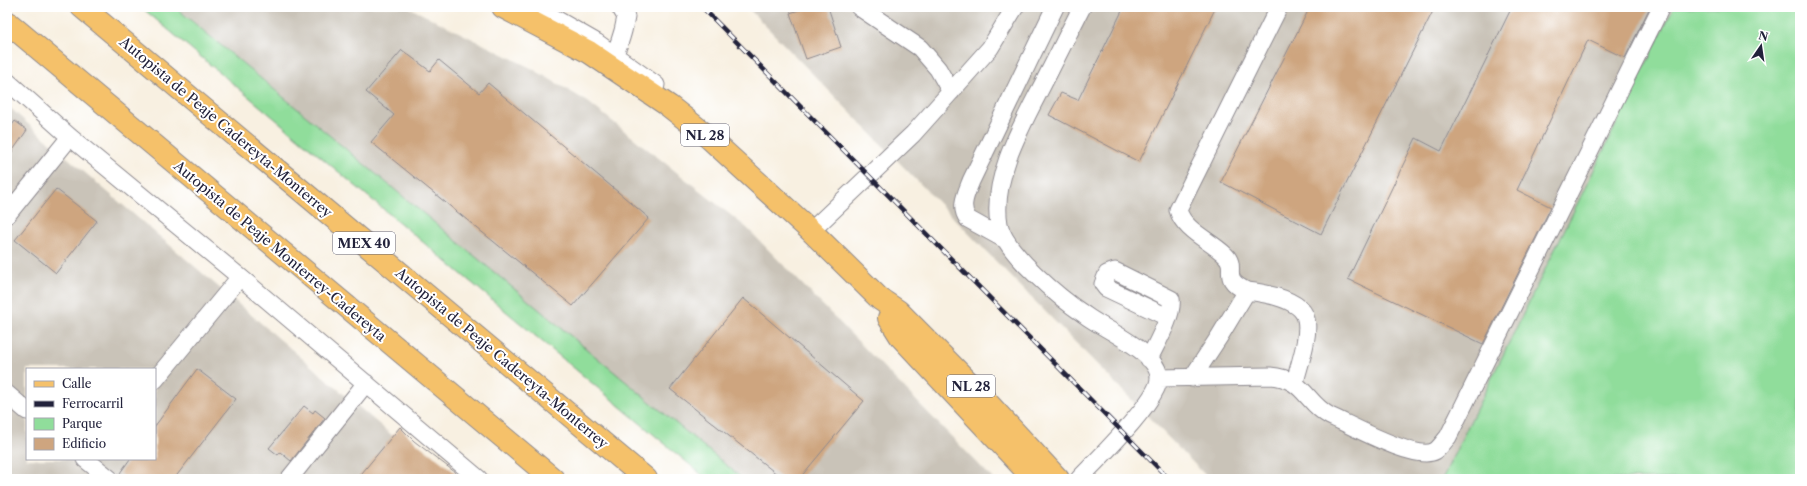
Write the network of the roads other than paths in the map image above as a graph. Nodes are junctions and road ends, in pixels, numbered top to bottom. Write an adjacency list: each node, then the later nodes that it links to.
1 (82, 7): 37 (main road, Autopista de Peaje Cadereyta-Monterrey / MEX 40)
2 (503, 7): 10 (main road, NL 28)
3 (620, 7): 12 (street)
4 (859, 7): 14 (street)
5 (1015, 7): 14 (street)
6 (1055, 7): 18 (street)
7 (1082, 7): 18 (street)
8 (1280, 7): 20 (street)
9 (1661, 7): 27 (street)
10 (533, 11): 12 (main road, NL 28)
11 (7, 22): 36 (main road, Autopista de Peaje Monterrey-Cadereyta)
12 (611, 60): 17 (main road, NL 28)
13 (7, 81): 15 (street)
14 (952, 92): 17 (street)
15 (70, 137): 16 (street); 19 (street)
16 (7, 215)
17 (811, 231): 21 (main road, NL 28)
18 (1004, 239): 23 (street)
19 (240, 277): 26 (street); 28 (street)
20 (1248, 291): 25 (street); 27 (street)
21 (880, 299): 30 (main road, NL 28); 40 (main road, NL 28)
22 (1167, 317): 23 (street)
23 (1149, 359): 24 (street)
24 (1159, 378): 25 (street); 41 (street)
25 (1192, 378): 27 (street)
26 (156, 379)
27 (1295, 382)
28 (366, 383): 34 (street); 35 (street)
29 (7, 394): 31 (street)
30 (965, 407): 38 (main road, NL 28); 39 (main road)
31 (26, 410)
32 (86, 460): 33 (street)
33 (104, 472)
34 (289, 479)
35 (479, 479)
36 (553, 479)
37 (646, 479)
38 (1034, 479)
39 (1050, 479)
40 (1058, 479)
41 (1079, 479)

